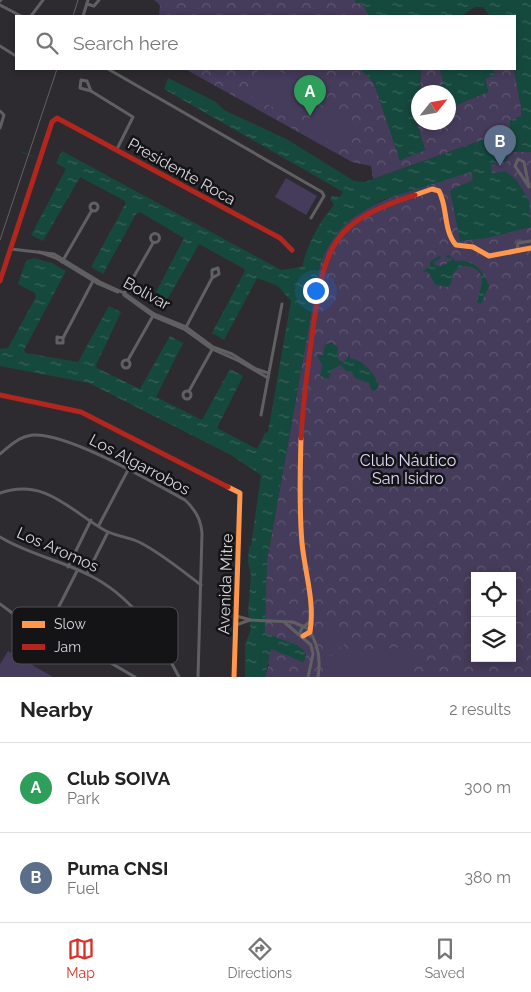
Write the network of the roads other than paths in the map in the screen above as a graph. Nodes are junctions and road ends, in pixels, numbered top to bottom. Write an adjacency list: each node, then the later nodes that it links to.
1 (42, 0): 6 (street)
2 (99, 0): 4 (street)
3 (0, 2): 5 (street)
4 (87, 2): 7 (street)
5 (20, 15)
6 (33, 15)
7 (83, 15)
8 (0, 46): 9 (street)
9 (15, 55)
10 (110, 70): 19 (street)
11 (91, 92): 16 (street)
12 (0, 111): 14 (street)
13 (0, 116): 14 (street)
14 (3, 120): 15 (street)
15 (0, 128)
16 (117, 149): 23 (street, Presidente Roca); 24 (street, Presidente Roca)
17 (530, 189): 17 (street)
18 (92, 210): 26 (street)
19 (311, 218)
20 (531, 241): 25 (street)
21 (153, 242): 30 (street)
22 (531, 248): 25 (street)
23 (11, 249): 26 (street, Bolivar); 29 (street)
24 (292, 250)
25 (517, 252): 57 (street)
26 (63, 261): 28 (street, Bolivar)
27 (213, 276): 33 (street)
28 (94, 280): 30 (street, Bolivar); 34 (street)
29 (0, 281)
30 (124, 294): 32 (street, Bolivar)
31 (282, 304): 37 (street)
32 (153, 315): 33 (street, Bolivar); 36 (street)
33 (185, 328): 35 (street, Bolivar)
34 (63, 338)
35 (212, 348): 37 (street, Bolivar); 38 (street)
36 (128, 360)
37 (268, 376): 40 (street)
38 (189, 391)
39 (0, 395): 56 (street, Avenida Mitre)
40 (261, 415)
41 (0, 454): 42 (street, Los Algarrobos)
42 (128, 470): 45 (street); 51 (street, Los Algarrobos)
43 (0, 493): 44 (street)
44 (91, 520): 45 (street); 48 (street)
45 (99, 525): 46 (street)
46 (108, 532): 50 (street); 51 (street)
47 (0, 537): 48 (street, Los Aromos)
48 (68, 567): 49 (street, Los Aromos)
49 (77, 571): 50 (street, Los Aromos); 53 (street)
50 (87, 574): 54 (street, Los Aromos)
51 (201, 585): 68 (street, Los Algarrobos)
52 (0, 604): 55 (street)
53 (59, 607)
54 (132, 607)
55 (12, 613)
56 (236, 616): 58 (street); 60 (street, Avenida Mitre)
57 (313, 619): 61 (street); 62 (street)
58 (252, 620): 59 (street); 60 (street)
59 (284, 622): 61 (street); 63 (street)
60 (236, 625): 69 (street, Avenida Mitre)
61 (305, 627): 62 (street); 63 (street)
62 (310, 632): 63 (street); 71 (street)
63 (302, 635): 70 (street)
64 (113, 664): 66 (street)
65 (171, 664): 67 (street, Los Aromos)
66 (134, 677)
67 (179, 677)
68 (198, 677)
69 (234, 677)
70 (308, 677)
71 (318, 677)

